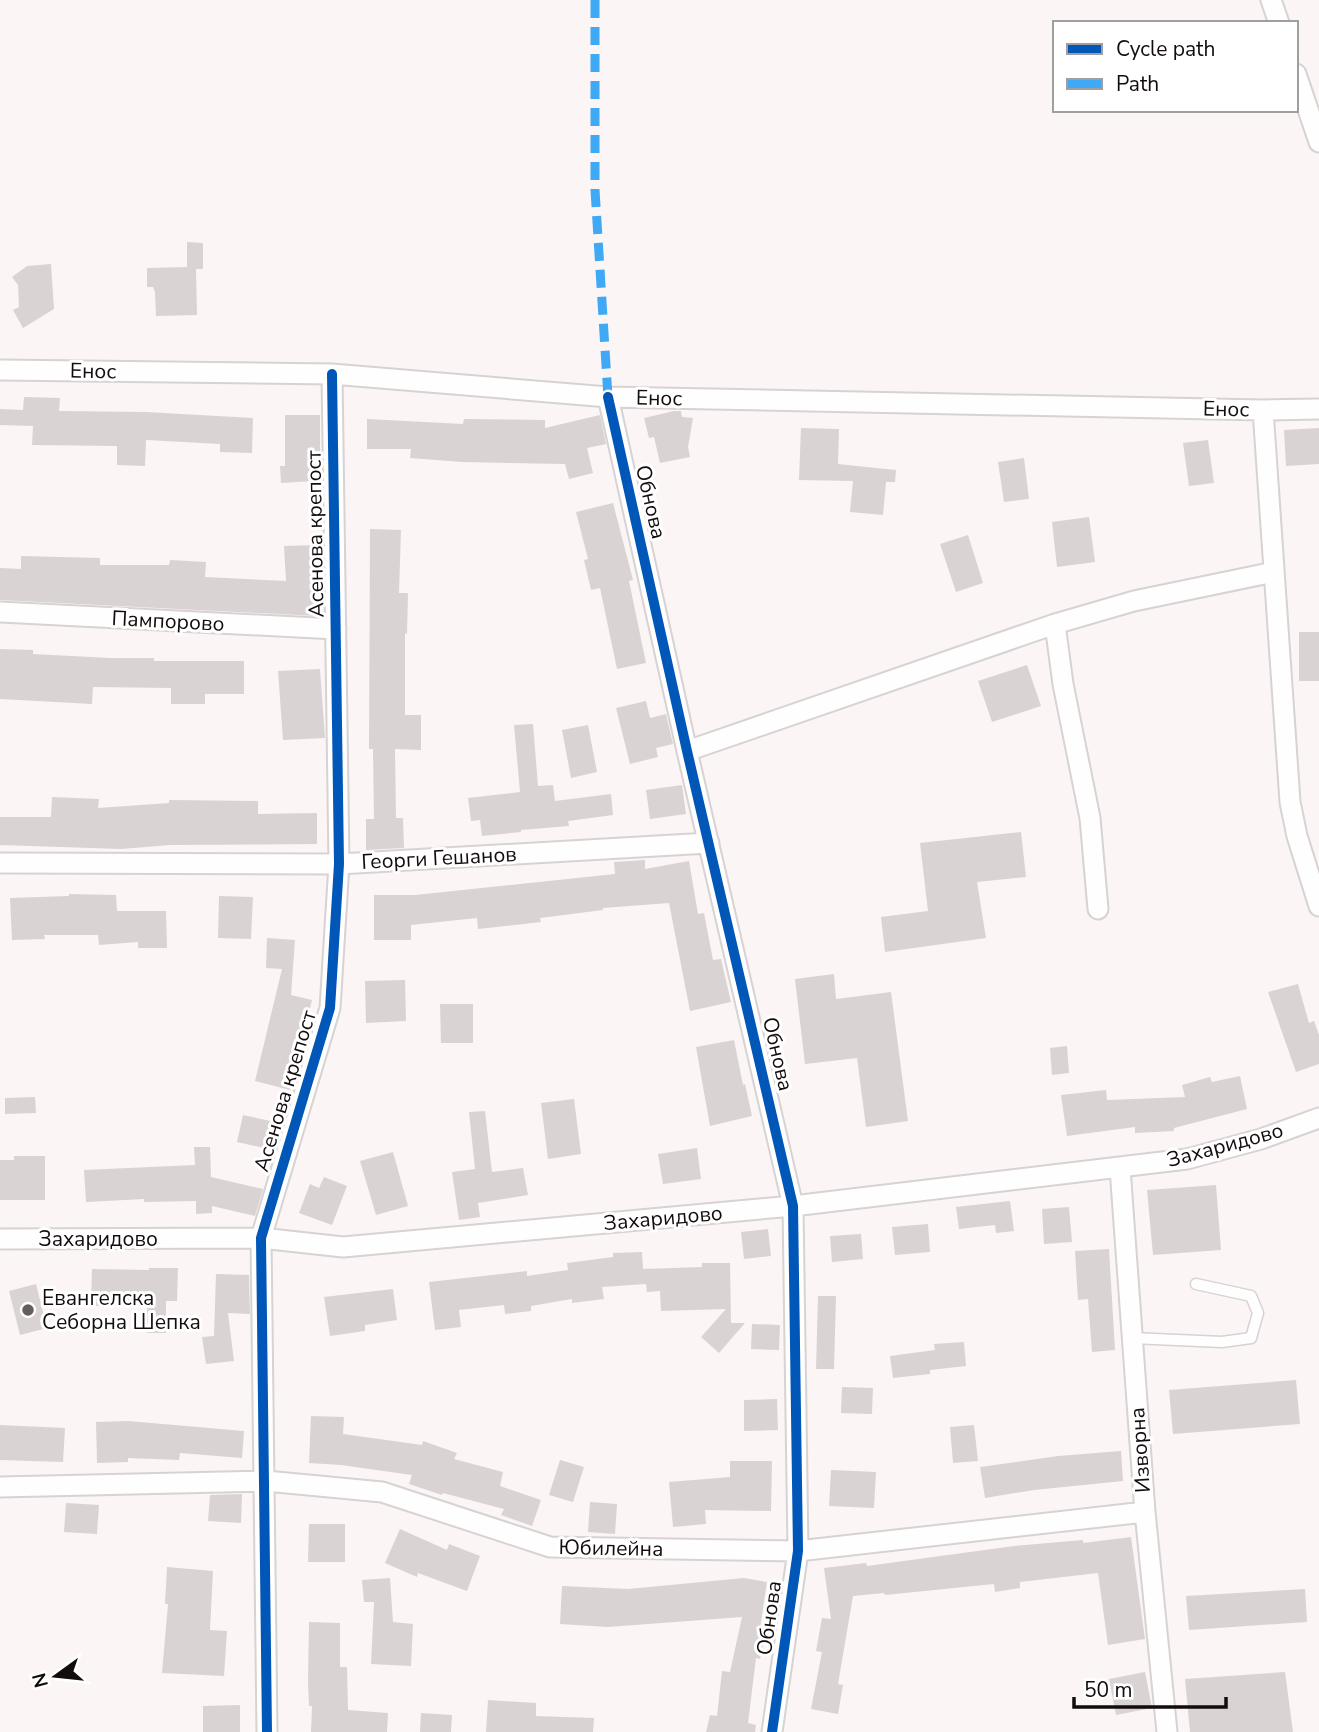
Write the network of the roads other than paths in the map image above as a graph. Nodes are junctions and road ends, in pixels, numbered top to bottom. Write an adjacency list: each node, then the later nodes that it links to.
1 (1271, 0): 2 (street)
2 (1278, 21)
3 (1298, 81): 4 (street)
4 (1319, 142)
5 (0, 370): 6 (street, Енос)
6 (332, 374): 7 (street, Енос); 13 (street, Асенова крепост)
7 (608, 397): 9 (street, Енос); 14 (street, Обнова)
8 (1319, 409): 9 (street, Енос)
9 (1263, 410): 10 (street)
10 (1274, 572): 12 (street); 18 (street)
11 (0, 612): 13 (street, Пампорово)
12 (1055, 624): 14 (street); 19 (street)
13 (336, 629): 17 (street, Асенова крепост)
14 (687, 751): 15 (street, Обнова)
15 (709, 843): 17 (street, Георги Гешанов); 22 (street, Обнова)
16 (0, 863): 17 (street, Георги Гешанов)
17 (339, 864): 23 (street, Асенова крепост)
18 (1319, 905)
19 (1098, 909)
20 (1319, 1118): 21 (street, Захаридово)
21 (1120, 1168): 22 (street, Захаридово); 26 (street, Изворна)
22 (793, 1206): 23 (street, Захаридово); 30 (street, Обнова)
23 (261, 1238): 24 (street, Захаридово); 27 (street, Асенова крепост)
24 (0, 1239)
25 (1196, 1284): 26 (lane)
26 (1132, 1338): 29 (street, Изворна)
27 (266, 1481): 28 (street, Юбилейна); 30 (street, Юбилейна); 31 (street, Асенова крепост)
28 (0, 1487)
29 (1144, 1511): 30 (street, Юбилейна); 33 (street, Изворна)
30 (798, 1551): 32 (street, Обнова)
31 (267, 1732)
32 (772, 1732)
33 (1167, 1732)

